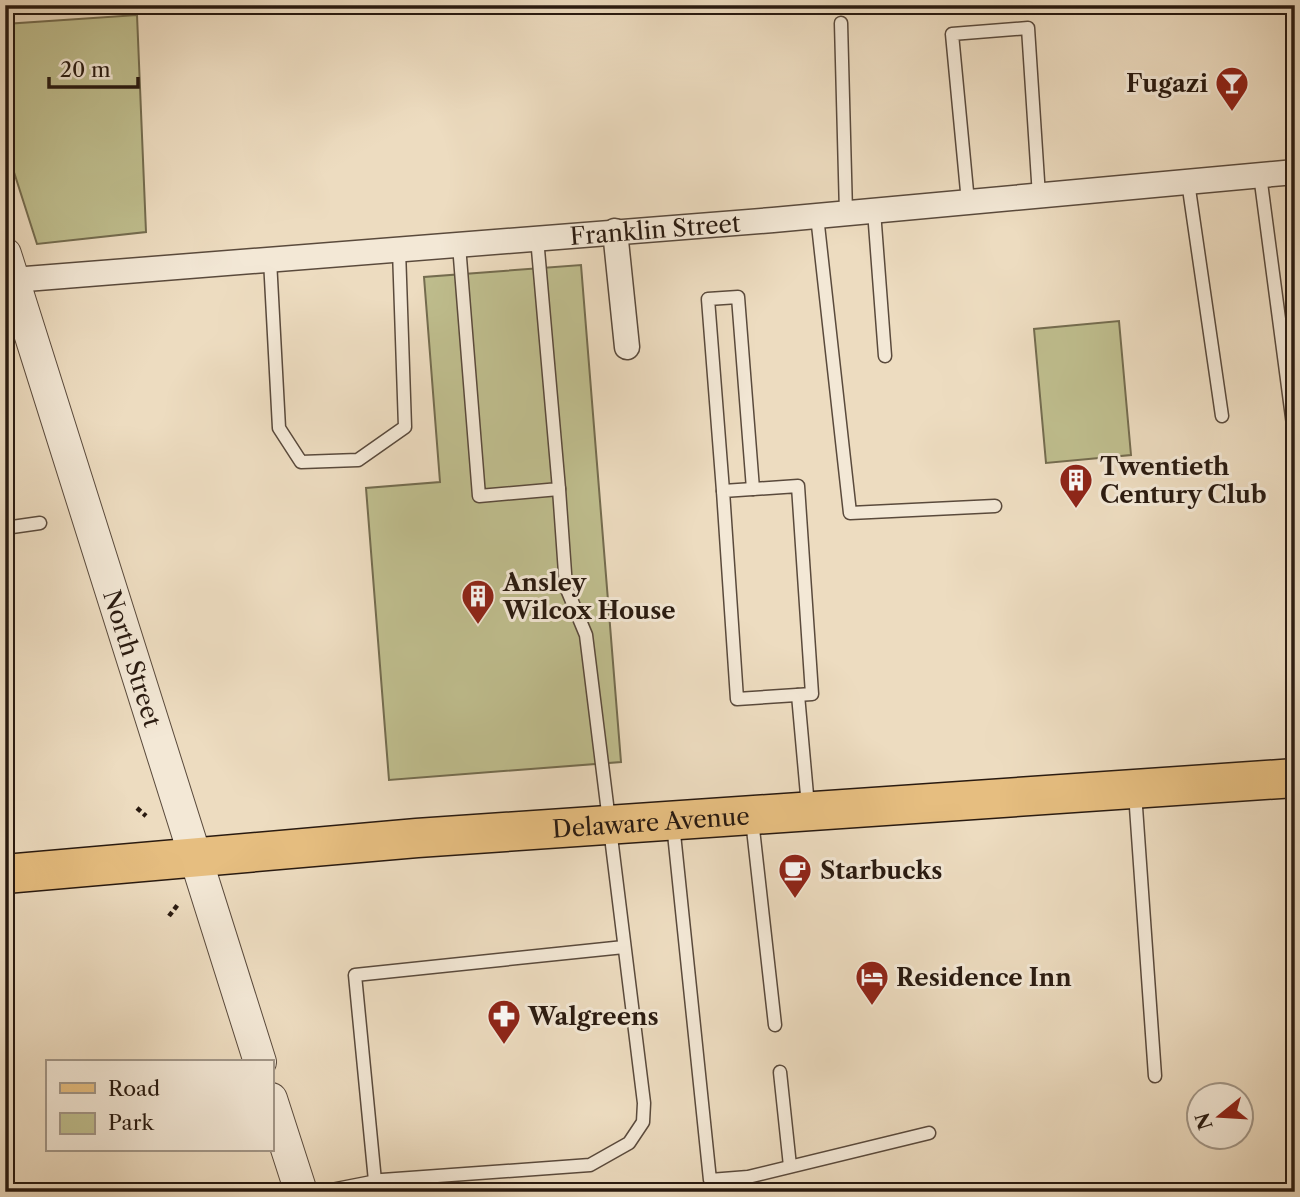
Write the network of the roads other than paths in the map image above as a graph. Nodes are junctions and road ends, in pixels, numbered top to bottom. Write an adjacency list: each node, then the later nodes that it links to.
1 (841, 23): 8 (lane)
2 (1295, 172): 3 (street, Franklin Street)
3 (1260, 175): 4 (street, Franklin Street); 19 (lane)
4 (1188, 182): 5 (street, Franklin Street); 18 (lane)
5 (1039, 196): 6 (street, Franklin Street); 6 (lane)
6 (968, 202): 7 (street, Franklin Street)
7 (874, 211): 8 (street, Franklin Street); 17 (lane)
8 (846, 213): 9 (street, Franklin Street)
9 (817, 216): 10 (street, Franklin Street); 23 (lane)
10 (615, 231): 11 (street, Franklin Street); 16 (street)
11 (537, 239): 12 (street, Franklin Street); 20 (lane)
12 (458, 245): 13 (street, Franklin Street); 20 (lane)
13 (399, 250): 14 (street, Franklin Street); 14 (lane)
14 (270, 260): 15 (street, Franklin Street)
15 (9, 267): 33 (street, North Street)
16 (627, 347)
17 (884, 356)
18 (1222, 416)
19 (1295, 440)
20 (559, 489): 32 (lane)
21 (753, 489): 22 (lane); 22 (lane); 26 (lane)
22 (723, 491): 26 (lane)
23 (995, 506)
24 (40, 523): 25 (lane)
25 (5, 528)
26 (798, 695): 29 (lane)
27 (1295, 778): 28 (main road, Delaware Avenue)
28 (1135, 789): 29 (main road, Delaware Avenue); 39 (lane)
29 (808, 811): 30 (main road, Delaware Avenue)
30 (752, 815): 31 (main road, Delaware Avenue); 36 (lane)
31 (672, 821): 32 (main road, Delaware Avenue); 42 (lane)
32 (608, 825): 33 (main road, Delaware Avenue); 35 (lane)
33 (194, 857): 34 (main road, Delaware Avenue); 37 (street, North Street)
34 (9, 870)
35 (624, 947): 43 (lane); 43 (lane)
36 (775, 1025)
37 (259, 1060)
38 (780, 1072): 42 (lane)
39 (1155, 1076)
40 (273, 1105): 44 (street)
41 (929, 1133): 42 (lane)
42 (790, 1166)
43 (376, 1181): 45 (lane)
44 (301, 1192)
45 (321, 1192)

